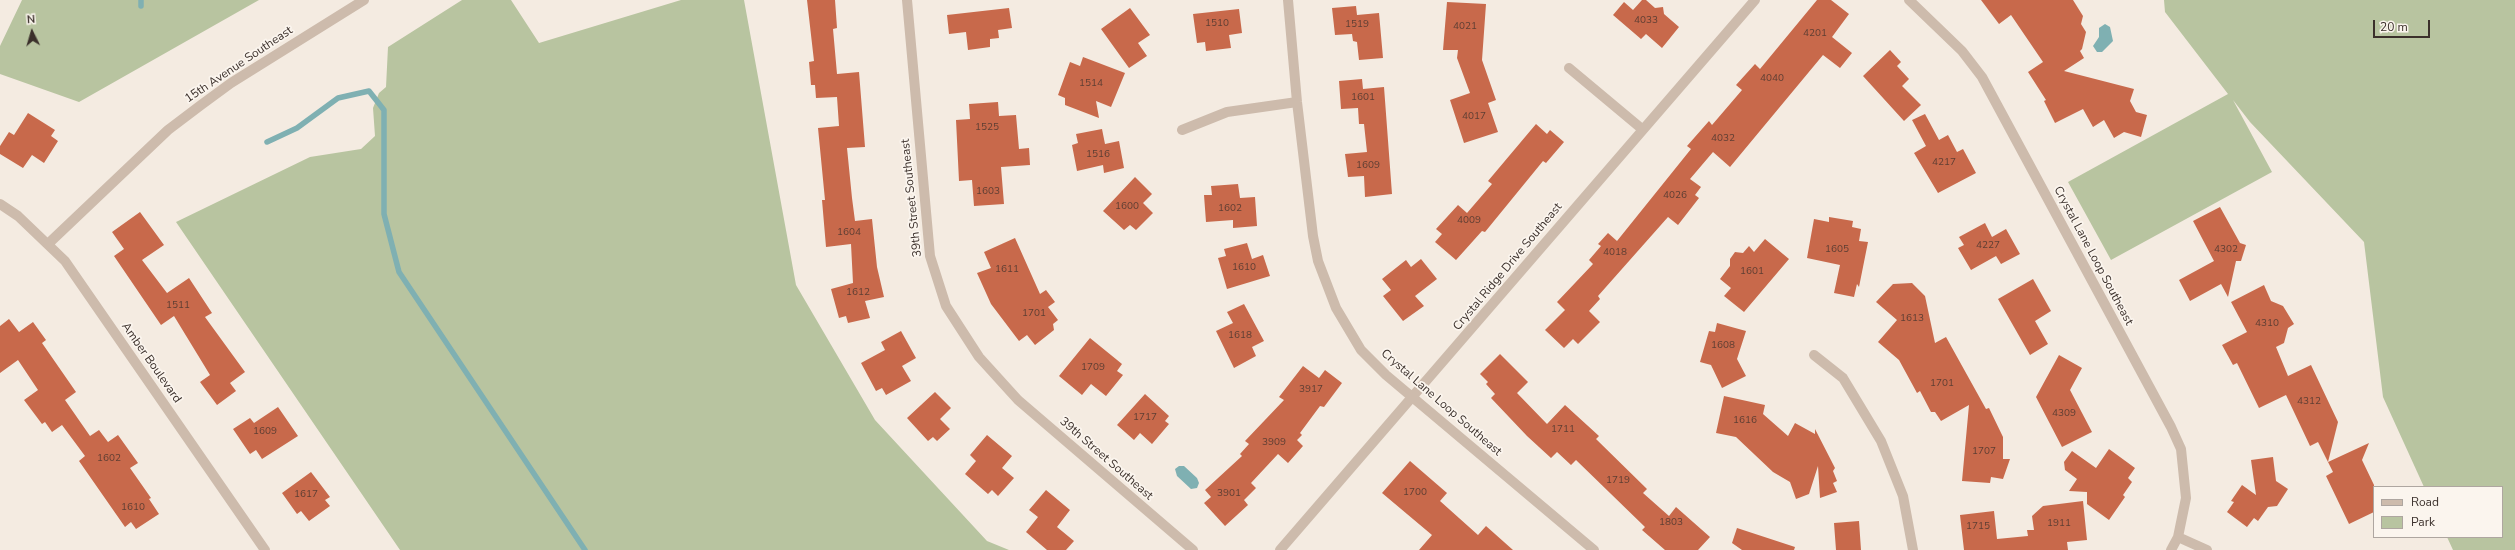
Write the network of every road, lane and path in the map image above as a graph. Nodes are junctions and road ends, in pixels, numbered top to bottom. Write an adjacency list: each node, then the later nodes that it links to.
1 (364, 0): 11 (street, 15th Avenue Southeast)
2 (907, 0): 16 (street, 39th Street Southeast)
3 (1288, 0): 7 (street, Crystal Lane Loop Southeast)
4 (1755, 0): 8 (street, Crystal Ridge Drive Southeast)
5 (1910, 0): 14 (street, Crystal Lane Loop Southeast)
6 (1569, 68): 8 (street)
7 (1297, 102): 9 (street); 13 (street, Crystal Lane Loop Southeast)
8 (1642, 129): 13 (street, Crystal Ridge Drive Southeast)
9 (1182, 130)
10 (0, 204): 11 (street, Amber Boulevard)
11 (48, 243): 15 (street, Amber Boulevard)
12 (1814, 355): 19 (street)
13 (1414, 397): 17 (street, Crystal Ridge Drive Southeast); 18 (street, Crystal Lane Loop Southeast)
14 (2178, 537): 20 (street, Crystal Lane Loop Southeast); 21 (street)
15 (265, 550)
16 (1193, 550)
17 (1280, 550)
18 (1594, 550)
19 (1913, 550)
20 (2171, 550)
21 (2207, 550)

